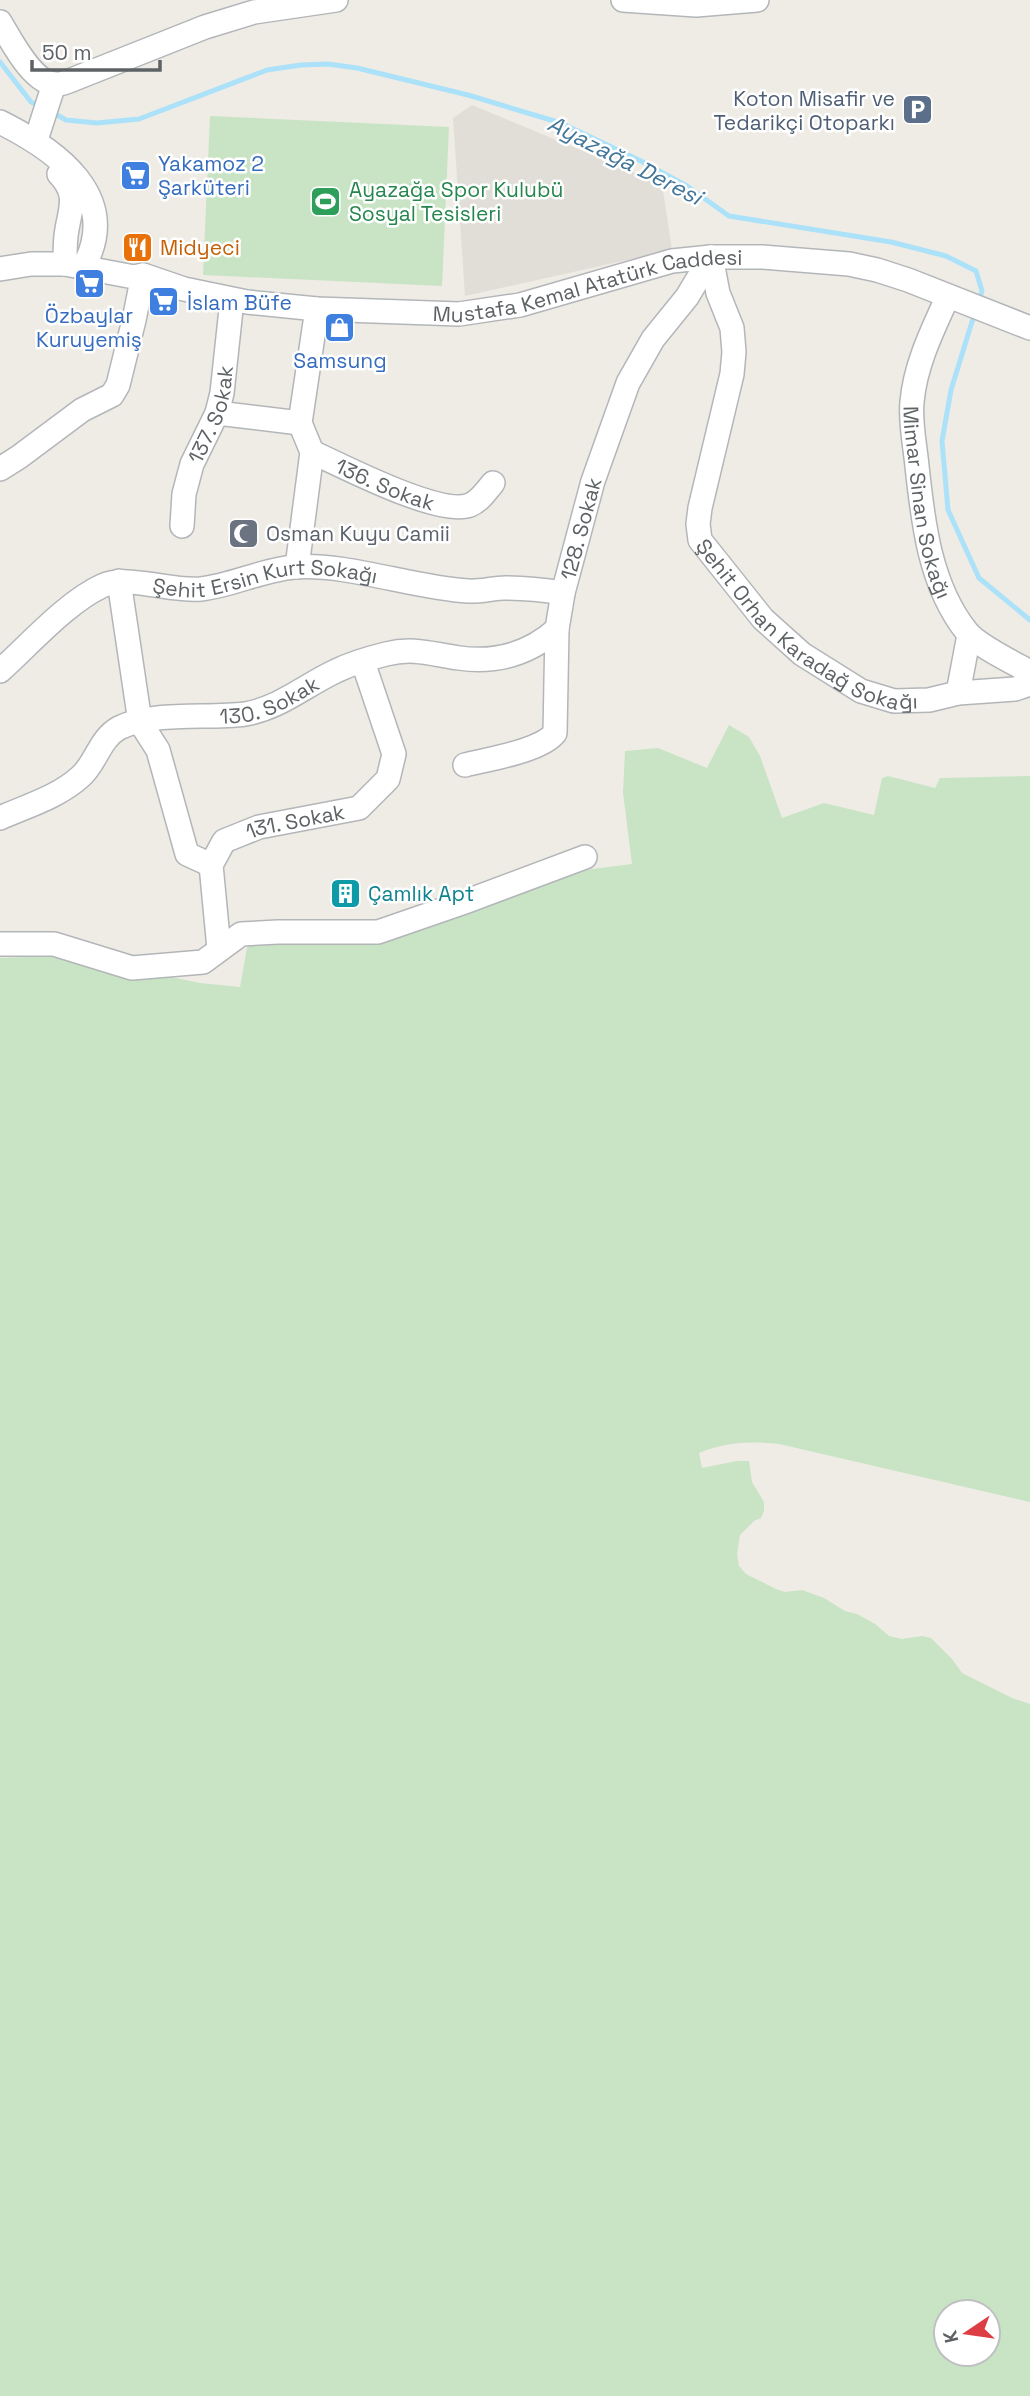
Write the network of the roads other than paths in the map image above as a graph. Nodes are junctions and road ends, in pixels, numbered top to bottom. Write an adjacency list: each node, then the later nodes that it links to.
1 (336, 0): 5 (street)
2 (623, 0): 3 (street)
3 (757, 0)
4 (0, 22): 5 (street)
5 (54, 84): 8 (street)
6 (0, 122): 8 (street)
7 (0, 134): 10 (street)
8 (36, 140): 10 (street)
9 (711, 257): 15 (street, Mustafa Kemal Atatürk Caddesi); 16 (street, Mustafa Kemal Atatürk Caddesi); 26 (street, 128. Sokak); 33 (street, Şehit Orhan Karadağ Sokağı)
10 (76, 259): 11 (street, Mustafa Kemal Atatürk Caddesi); 12 (street, Mustafa Kemal Atatürk Caddesi); 13 (street, Mustafa Kemal Atatürk Caddesi)
11 (0, 260)
12 (0, 269)
13 (142, 275): 14 (street, Mustafa Kemal Atatürk Caddesi); 21 (street)
14 (232, 300): 16 (street, Mustafa Kemal Atatürk Caddesi); 18 (street, 137. Sokak)
15 (957, 300): 17 (street, Mustafa Kemal Atatürk Caddesi); 28 (street, Mimar Sinan Sokağı)
16 (317, 309): 19 (street)
17 (1029, 327)
18 (217, 413): 19 (street); 23 (street, 137. Sokak)
19 (300, 423): 20 (street, 136. Sokak)
20 (312, 452): 22 (street, 136. Sokak); 24 (street, 136. Sokak)
21 (0, 469)
22 (493, 483)
23 (182, 526)
24 (297, 567): 25 (street, Şehit Ersin Kurt Sokağı); 26 (street, Şehit Ersin Kurt Sokağı)
25 (119, 581): 30 (street); 34 (street)
26 (563, 593): 27 (street, 128. Sokak)
27 (557, 629): 29 (street, 130. Sokak); 35 (street, 128. Sokak)
28 (969, 635): 31 (street, Mimar Sinan Sokağı); 33 (street)
29 (363, 662): 34 (street, 130. Sokak); 38 (street, 131. Sokak)
30 (0, 671)
31 (1030, 673)
32 (1030, 684): 33 (street, Şehit Orhan Karadağ Sokağı)
33 (958, 693)
34 (140, 722): 36 (street, 130. Sokak); 38 (street)
35 (465, 765)
36 (0, 818)
37 (585, 857): 40 (street)
38 (211, 865): 40 (street)
39 (0, 944): 40 (street)
40 (219, 949)

